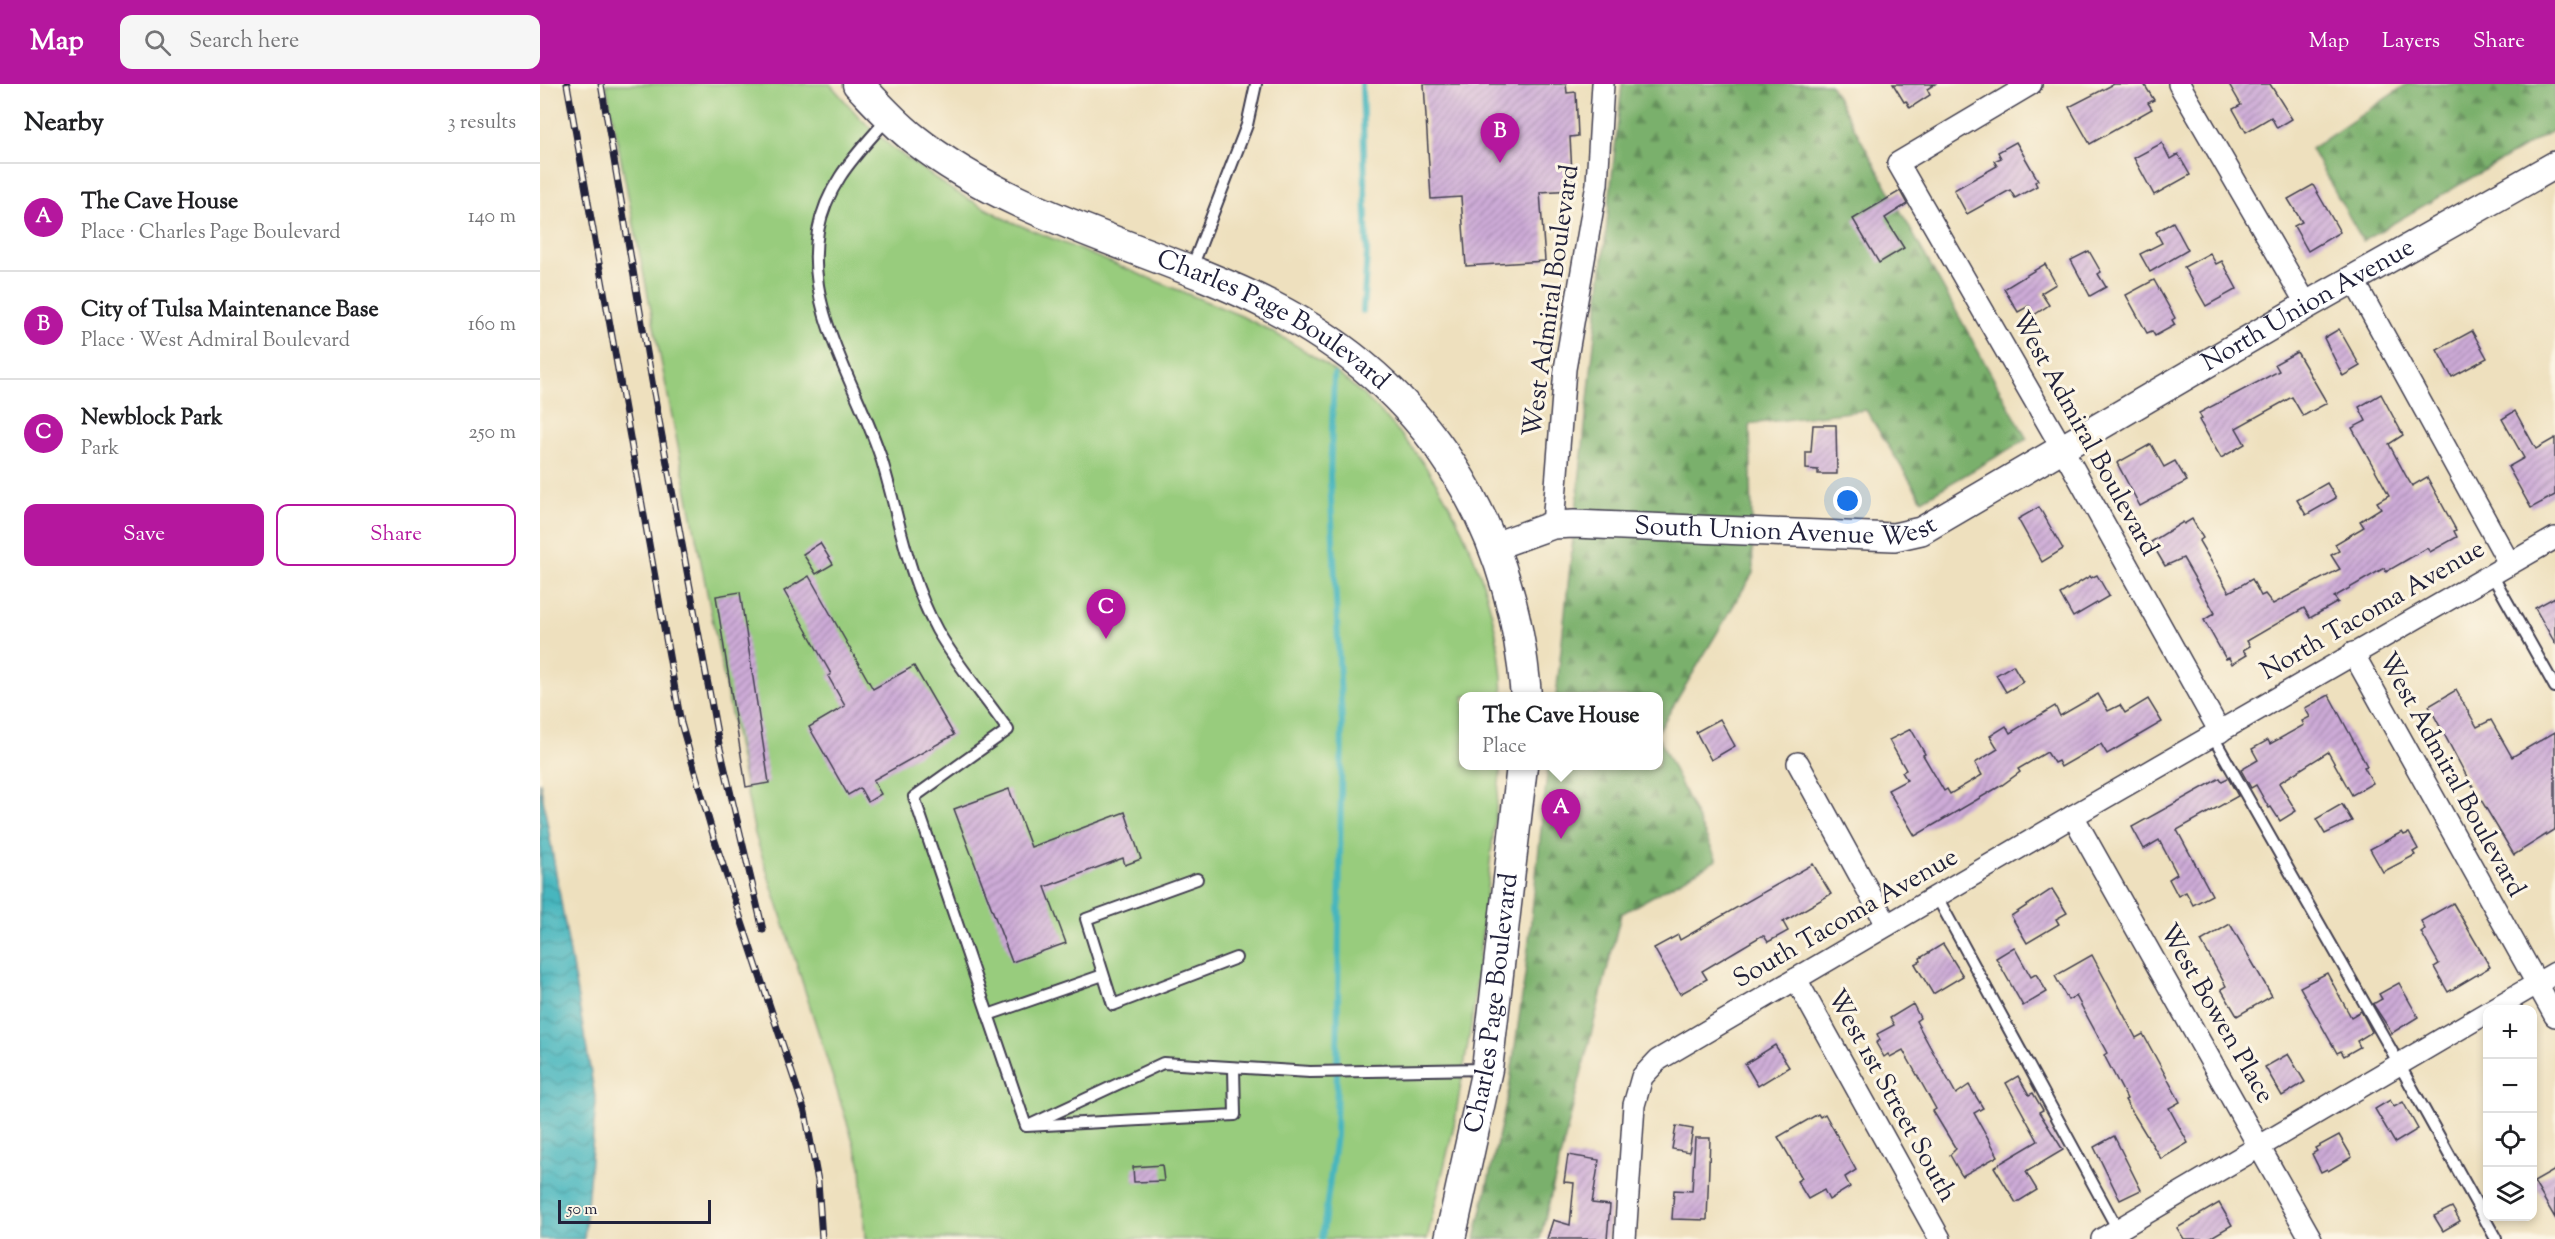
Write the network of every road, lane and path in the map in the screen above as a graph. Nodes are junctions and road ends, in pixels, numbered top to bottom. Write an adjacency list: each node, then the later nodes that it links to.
1 (858, 84): 6 (main road, Charles Page Boulevard)
2 (1256, 84): 8 (lane)
3 (1603, 84): 12 (street, West Admiral Boulevard)
4 (2031, 84): 11 (street, West Admiral Boulevard)
5 (2179, 84): 10 (street)
6 (889, 117): 8 (main road, Charles Page Boulevard); 33 (lane)
7 (2555, 165): 9 (street, North Union Avenue)
8 (1191, 272): 14 (main road, Charles Page Boulevard)
9 (2353, 279): 10 (street, North Union Avenue); 15 (street)
10 (2307, 305): 11 (street, North Union Avenue)
11 (2062, 448): 12 (street, South Union Avenue West); 19 (street, West Admiral Boulevard)
12 (1553, 525): 14 (street, South Union Avenue West)
13 (2555, 538): 15 (street, North Tacoma Avenue)
14 (1492, 547): 18 (main road, Charles Page Boulevard)
15 (2500, 568): 16 (street, North Tacoma Avenue); 17 (lane)
16 (2353, 653): 19 (street, North Tacoma Avenue); 30 (street, West Admiral Boulevard)
17 (2555, 687)
18 (1526, 692)
19 (2216, 734): 22 (street, South Tacoma Avenue); 35 (lane)
20 (1798, 763): 25 (street)
21 (1521, 770): 37 (main road, Charles Page Boulevard)
22 (2073, 816): 24 (street, South Tacoma Avenue); 39 (street, West Bowen Place)
23 (1197, 879): 28 (lane)
24 (1937, 897): 25 (street, South Tacoma Avenue); 40 (lane)
25 (1887, 925): 29 (street, South Tacoma Avenue)
26 (1236, 958): 28 (lane)
27 (2555, 973): 30 (street)
28 (1103, 975): 33 (lane)
29 (1796, 979): 41 (street, South Tacoma Avenue); 43 (street, West 1st Street South)
30 (2536, 983): 31 (street); 34 (street, West Admiral Boulevard)
31 (2500, 1005)
32 (2483, 1014): 35 (street)
33 (988, 1015): 38 (lane)
34 (2555, 1017)
35 (2400, 1065): 39 (street); 45 (lane)
36 (1234, 1068): 37 (lane); 38 (lane); 38 (lane)
37 (1486, 1069): 42 (main road, Charles Page Boulevard)
38 (1026, 1126)
39 (2260, 1147): 40 (street); 44 (street, West Bowen Place)
40 (2114, 1236)
41 (1625, 1238)
42 (1450, 1239)
43 (1940, 1239)
44 (2311, 1239)
45 (2496, 1239)

